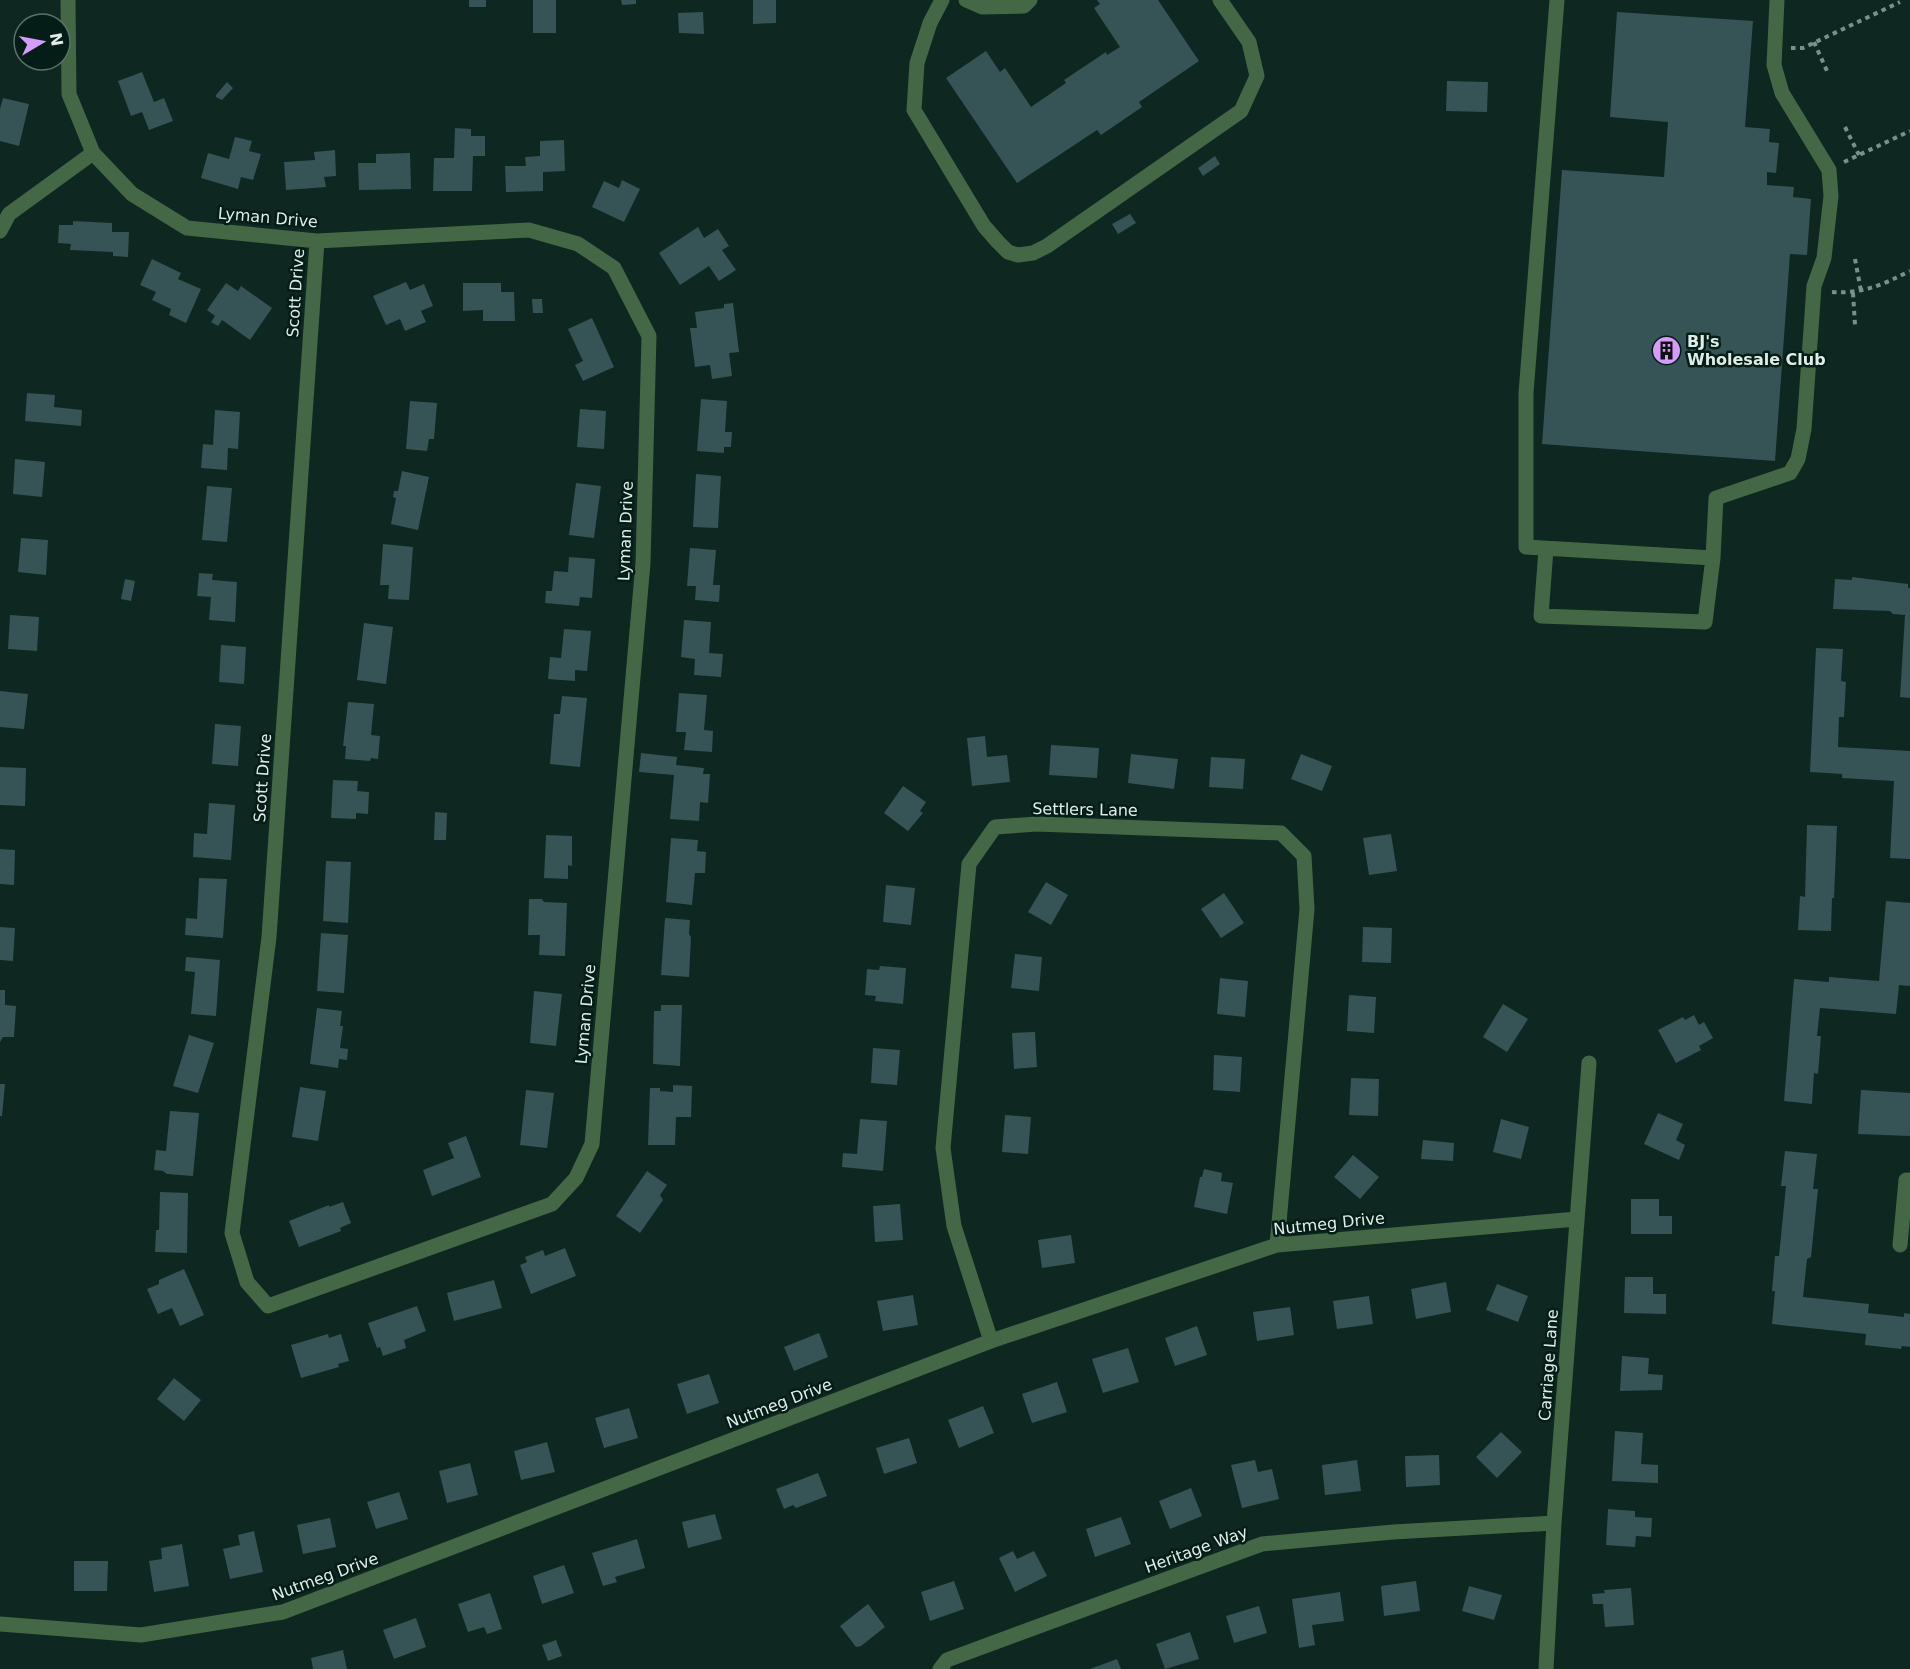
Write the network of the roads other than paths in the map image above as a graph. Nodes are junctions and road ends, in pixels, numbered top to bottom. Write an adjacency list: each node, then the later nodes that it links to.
1 (68, 0): 8 (street, Lyman Drive)
2 (942, 0): 5 (street)
3 (966, 0): 4 (street)
4 (1030, 0)
5 (1220, 0)
6 (1557, 0): 11 (street)
7 (1777, 0): 12 (street)
8 (93, 153): 9 (street); 10 (street, Lyman Drive)
9 (0, 231)
10 (317, 241): 18 (street, Scott Drive); 18 (street, Lyman Drive)
11 (1546, 549): 12 (street); 12 (street)
12 (1713, 558)
13 (1589, 1063): 15 (street, Carriage Lane)
14 (1910, 1180): 17 (street)
15 (1577, 1219): 16 (street, Nutmeg Drive); 20 (street, Carriage Lane)
16 (1277, 1245): 19 (street, Nutmeg Drive); 19 (street, Settlers Lane)
17 (1900, 1245)
18 (268, 1306)
19 (991, 1341): 21 (street, Nutmeg Drive)
20 (1554, 1523): 22 (street, Heritage Way); 23 (street, Carriage Lane)
21 (0, 1624)
22 (940, 1669)
23 (1546, 1669)

